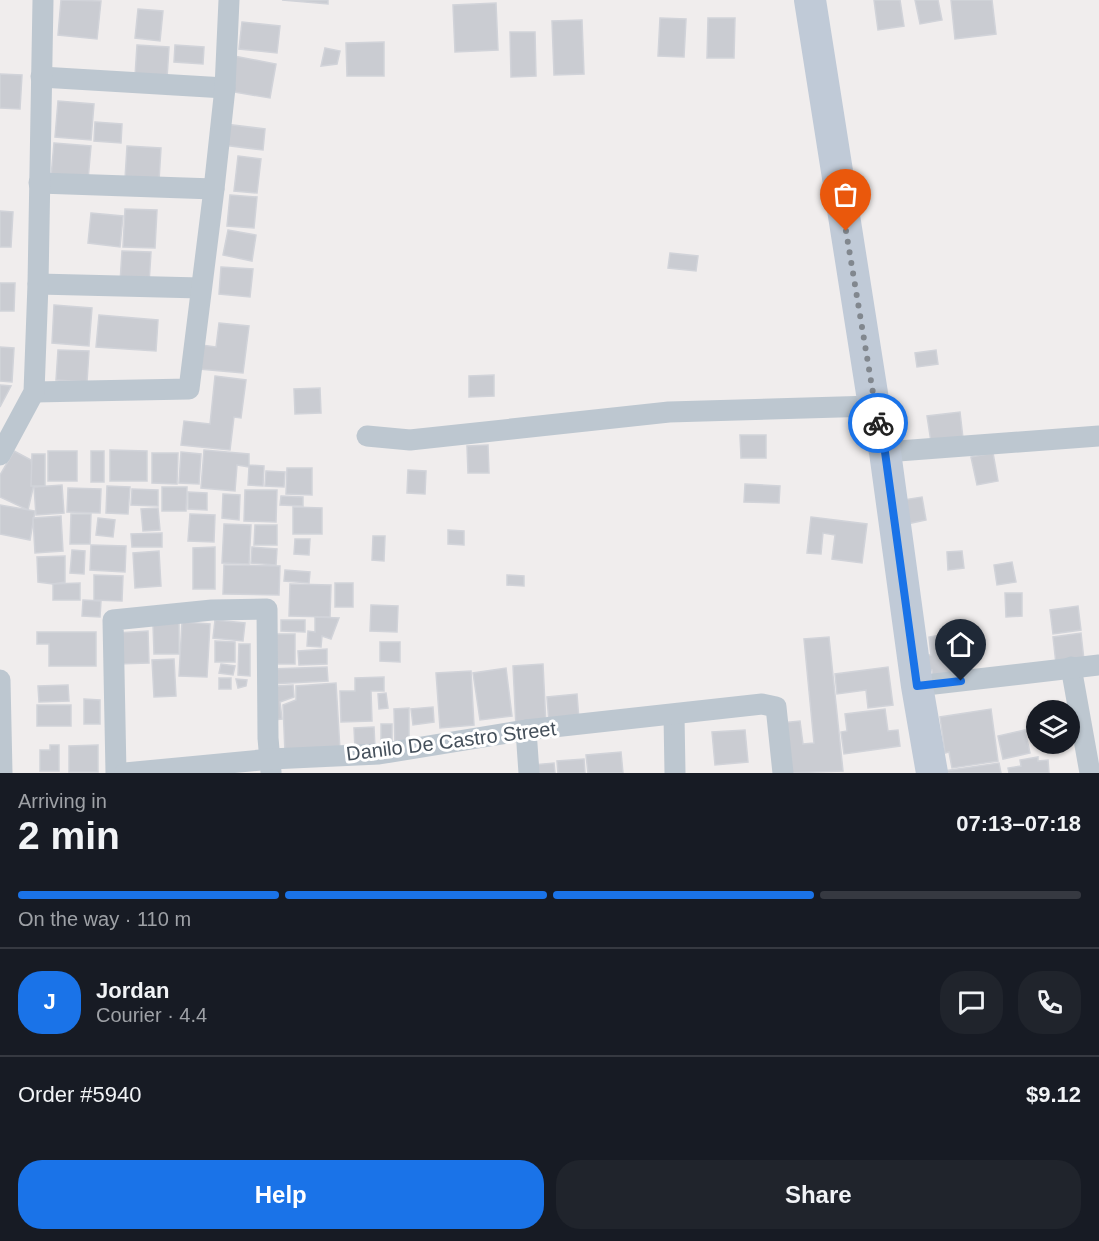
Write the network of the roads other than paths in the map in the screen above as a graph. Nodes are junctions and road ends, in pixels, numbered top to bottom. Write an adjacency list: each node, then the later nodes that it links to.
1 (43, 0): 4 (street)
2 (229, 0): 5 (street)
3 (810, 0): 11 (street)
4 (41, 77): 5 (street); 6 (street)
5 (225, 88): 7 (street)
6 (39, 183): 7 (street); 8 (street)
7 (214, 189): 9 (street)
8 (38, 284): 9 (street); 10 (street)
9 (201, 288): 10 (street)
10 (34, 392): 15 (street)
11 (874, 406): 12 (street); 14 (street)
12 (367, 436)
13 (1099, 436): 14 (street)
14 (885, 452): 19 (street)
15 (0, 455)
16 (1099, 665): 17 (street)
17 (1071, 667): 19 (street); 31 (street)
18 (0, 680): 24 (street)
19 (917, 686): 30 (street)
20 (674, 714): 21 (street, Danilo De Castro Street); 28 (street); 29 (street, Danilo De Castro Street)
21 (526, 730): 22 (street, Danilo De Castro Street); 27 (street)
22 (380, 763): 23 (street, Danilo De Castro Street)
23 (271, 766): 25 (street); 26 (street, Danilo De Castro Street)
24 (2, 773)
25 (116, 773)
26 (125, 773)
27 (529, 773)
28 (675, 773)
29 (783, 773)
30 (932, 773)
31 (1089, 773)

